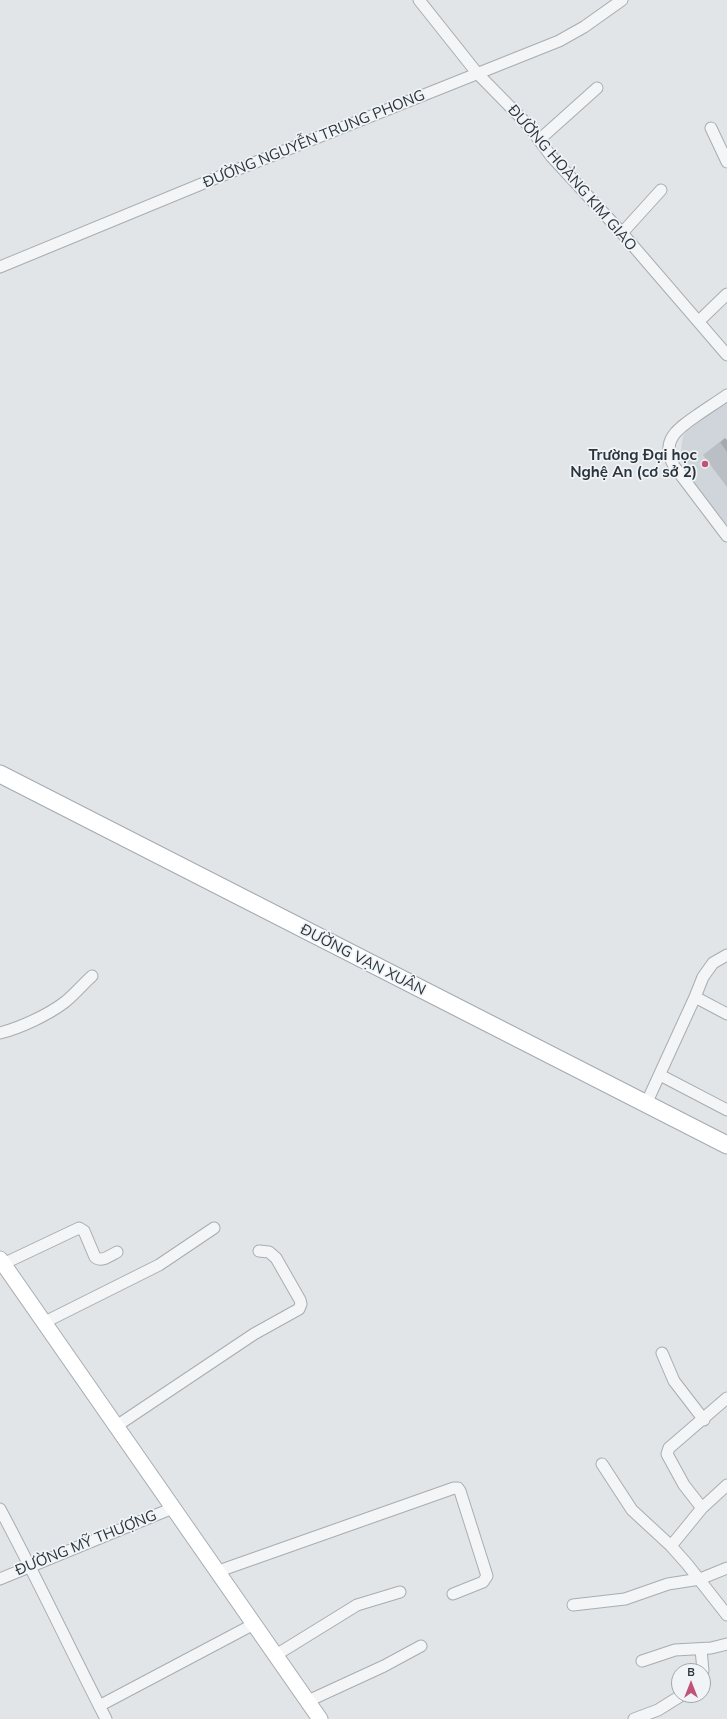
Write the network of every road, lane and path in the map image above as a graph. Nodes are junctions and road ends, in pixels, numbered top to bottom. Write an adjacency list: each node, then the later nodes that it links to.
1 (419, 0): 3 (street, ĐƯỜNG HOÀNG KIM GIAO)
2 (622, 0): 3 (street, ĐƯỜNG NGUYỄN TRUNG PHONG)
3 (477, 73): 6 (street, ĐƯỜNG HOÀNG KIM GIAO); 10 (street, ĐƯỜNG NGUYỄN TRUNG PHONG)
4 (597, 88): 6 (street)
5 (711, 128): 7 (street)
6 (539, 140): 9 (street, ĐƯỜNG HOÀNG KIM GIAO)
7 (727, 162)
8 (661, 190): 9 (street)
9 (622, 234): 12 (street, ĐƯỜNG HOÀNG KIM GIAO)
10 (0, 267)
11 (727, 294): 12 (street)
12 (699, 321): 13 (street, ĐƯỜNG HOÀNG KIM GIAO)
13 (727, 355)
14 (727, 394): 15 (street)
15 (727, 536)
16 (0, 774): 23 (main road, ĐƯỜNG VẠN XUÂN)
17 (727, 955): 19 (street)
18 (92, 976): 21 (street)
19 (695, 997): 20 (street); 22 (street)
20 (727, 1014)
21 (0, 1033)
22 (660, 1075): 23 (street); 24 (street)
23 (646, 1104): 25 (main road, ĐƯỜNG VẠN XUÂN)
24 (727, 1110)
25 (727, 1145)
26 (214, 1228): 30 (street)
27 (259, 1251): 34 (street)
28 (117, 1252): 29 (street)
29 (2, 1262): 30 (street)
30 (43, 1322): 34 (street)
31 (662, 1353): 33 (street)
32 (727, 1398): 33 (street)
33 (704, 1420): 38 (street)
34 (115, 1427): 37 (street)
35 (602, 1464): 40 (street)
36 (727, 1485): 38 (street)
37 (173, 1508): 41 (street, ĐƯỜNG MỸ THƯỢNG); 43 (street)
38 (702, 1508): 40 (street)
39 (0, 1509): 41 (street)
40 (671, 1546): 45 (street)
41 (30, 1566): 44 (street, ĐƯỜNG MỸ THƯỢNG); 59 (street)
42 (727, 1568): 45 (street)
43 (216, 1572): 47 (street); 50 (street)
44 (0, 1579)
45 (700, 1579): 48 (street); 49 (street)
46 (400, 1592): 54 (street)
47 (453, 1594)
48 (573, 1605)
49 (727, 1615)
50 (254, 1624): 54 (street); 59 (street)
51 (727, 1644): 53 (street)
52 (421, 1646): 57 (street)
53 (700, 1649): 55 (street); 56 (street)
54 (276, 1655): 57 (street)
55 (642, 1661)
56 (702, 1663)
57 (308, 1701): 61 (street)
58 (671, 1702): 62 (street)
59 (99, 1706): 60 (street)
60 (106, 1719)
61 (320, 1719)
62 (634, 1719)

